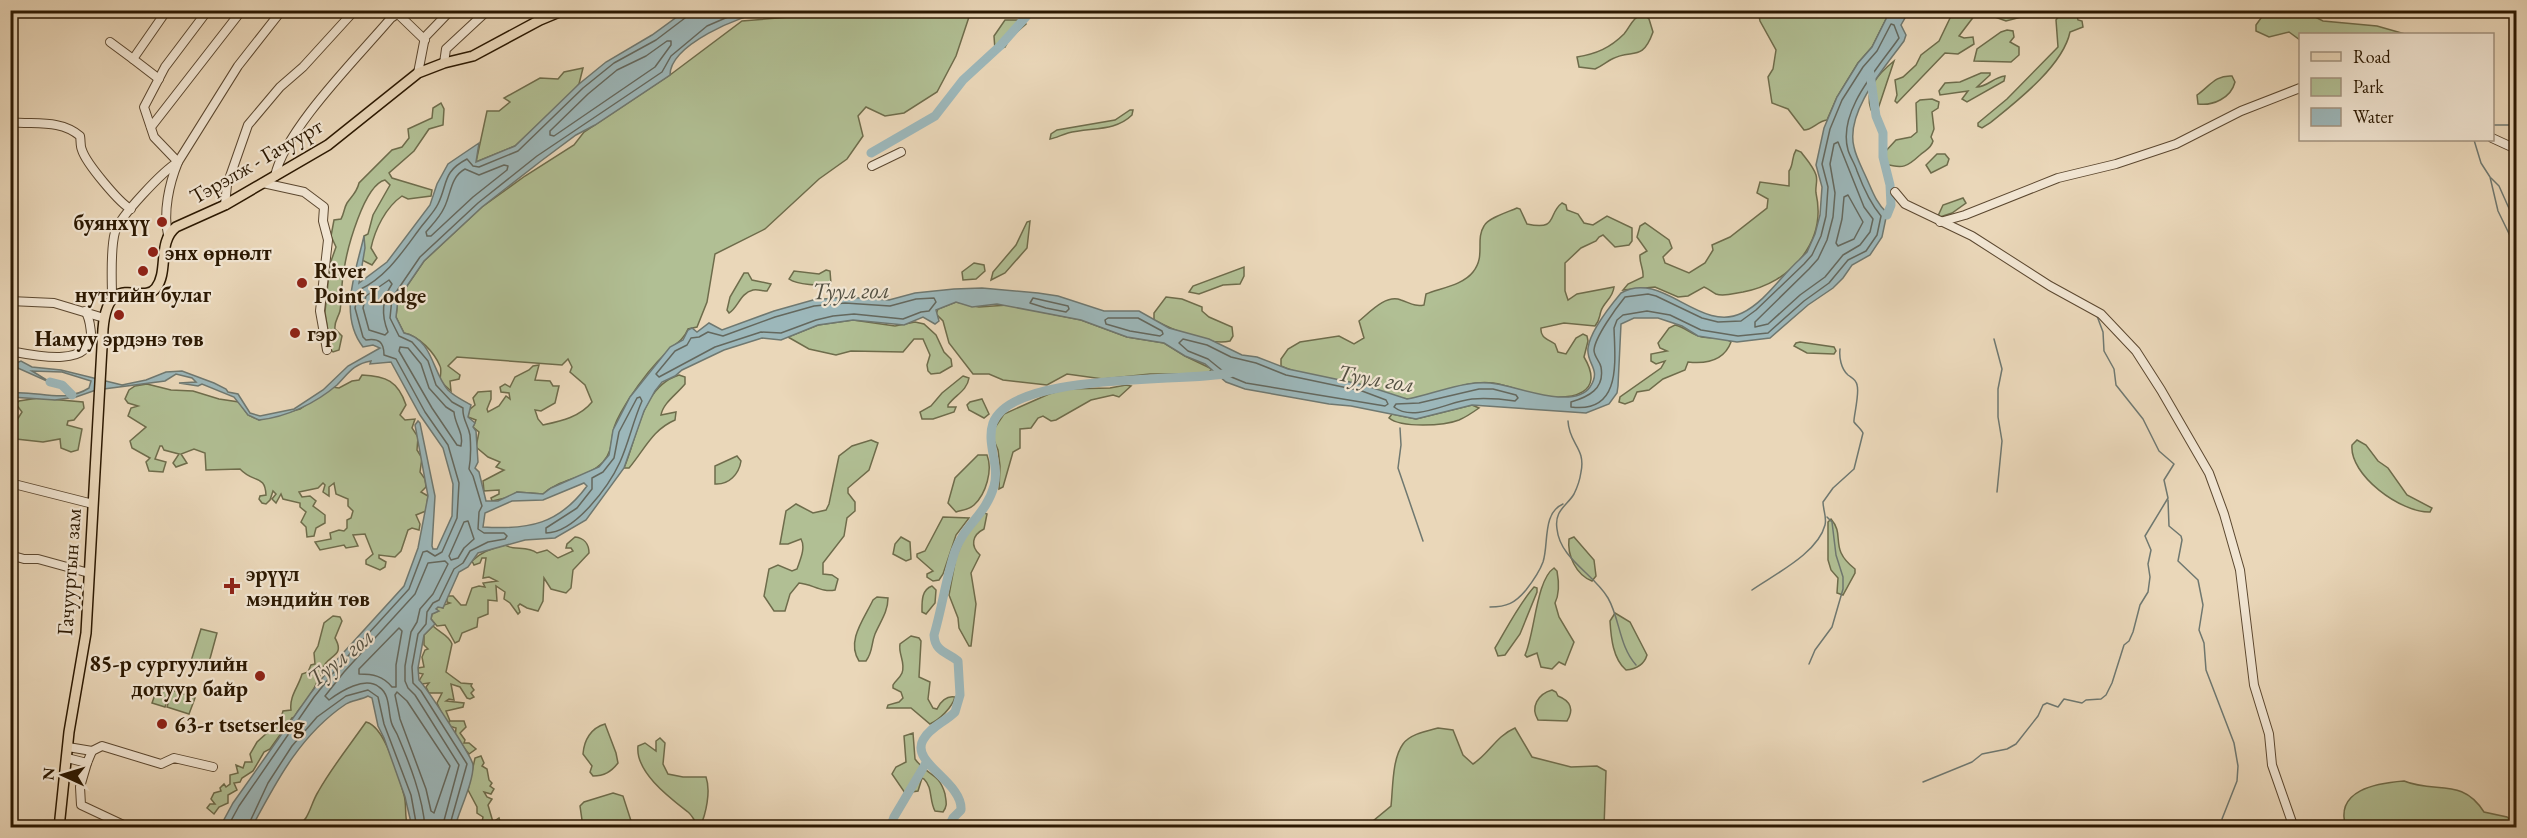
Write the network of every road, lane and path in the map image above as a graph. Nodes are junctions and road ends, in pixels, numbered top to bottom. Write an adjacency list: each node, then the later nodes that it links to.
1 (167, 10): 12 (street)
2 (208, 10): 15 (street)
3 (242, 10): 18 (street)
4 (282, 10): 22 (street)
5 (355, 10): 27 (street)
6 (451, 10): 10 (street)
7 (488, 10): 13 (street)
8 (564, 10): 13 (main road, Тэрэлж - Гачуурт)
9 (396, 13): 10 (street); 24 (street)
10 (425, 40): 14 (street)
11 (110, 42): 12 (street)
12 (133, 59): 15 (street)
13 (444, 63): 14 (main road, Тэрэлж - Гачуурт)
14 (418, 73): 24 (main road, Тэрэлж - Гачуурт)
15 (159, 79): 18 (street)
16 (2299, 89): 29 (street)
17 (10, 122): 28 (street)
18 (151, 127): 22 (street)
19 (2494, 138): 20 (street)
20 (2517, 149)
21 (901, 152): 23 (street)
22 (178, 162): 28 (street); 30 (street)
23 (872, 166)
24 (275, 176): 25 (main road, Тэрэлж - Гачуурт)
25 (263, 183): 27 (main road, Тэрэлж - Гачуурт); 35 (street)
26 (1895, 192): 29 (street)
27 (225, 205): 30 (main road, Тэрэлж - Гачуурт)
28 (131, 209): 31 (street)
29 (1939, 222): 48 (street)
30 (168, 235): 31 (main road)
31 (112, 298): 34 (main road)
32 (10, 301): 33 (street)
33 (85, 311): 34 (street); 36 (street)
34 (104, 318): 38 (main road, Гачууртын зам)
35 (327, 350)
36 (10, 351)
37 (10, 483): 38 (street)
38 (93, 504): 40 (main road, Гачууртын зам)
39 (10, 555): 40 (street)
40 (89, 573): 41 (main road, Гачууртын зам)
41 (68, 747): 42 (street); 43 (main road, Гачууртын зам)
42 (92, 751): 44 (street); 45 (street)
43 (67, 758): 44 (street); 46 (main road, Гачууртын зам)
44 (87, 764): 47 (street)
45 (213, 767)
46 (59, 828)
47 (130, 828)
48 (2294, 828)

